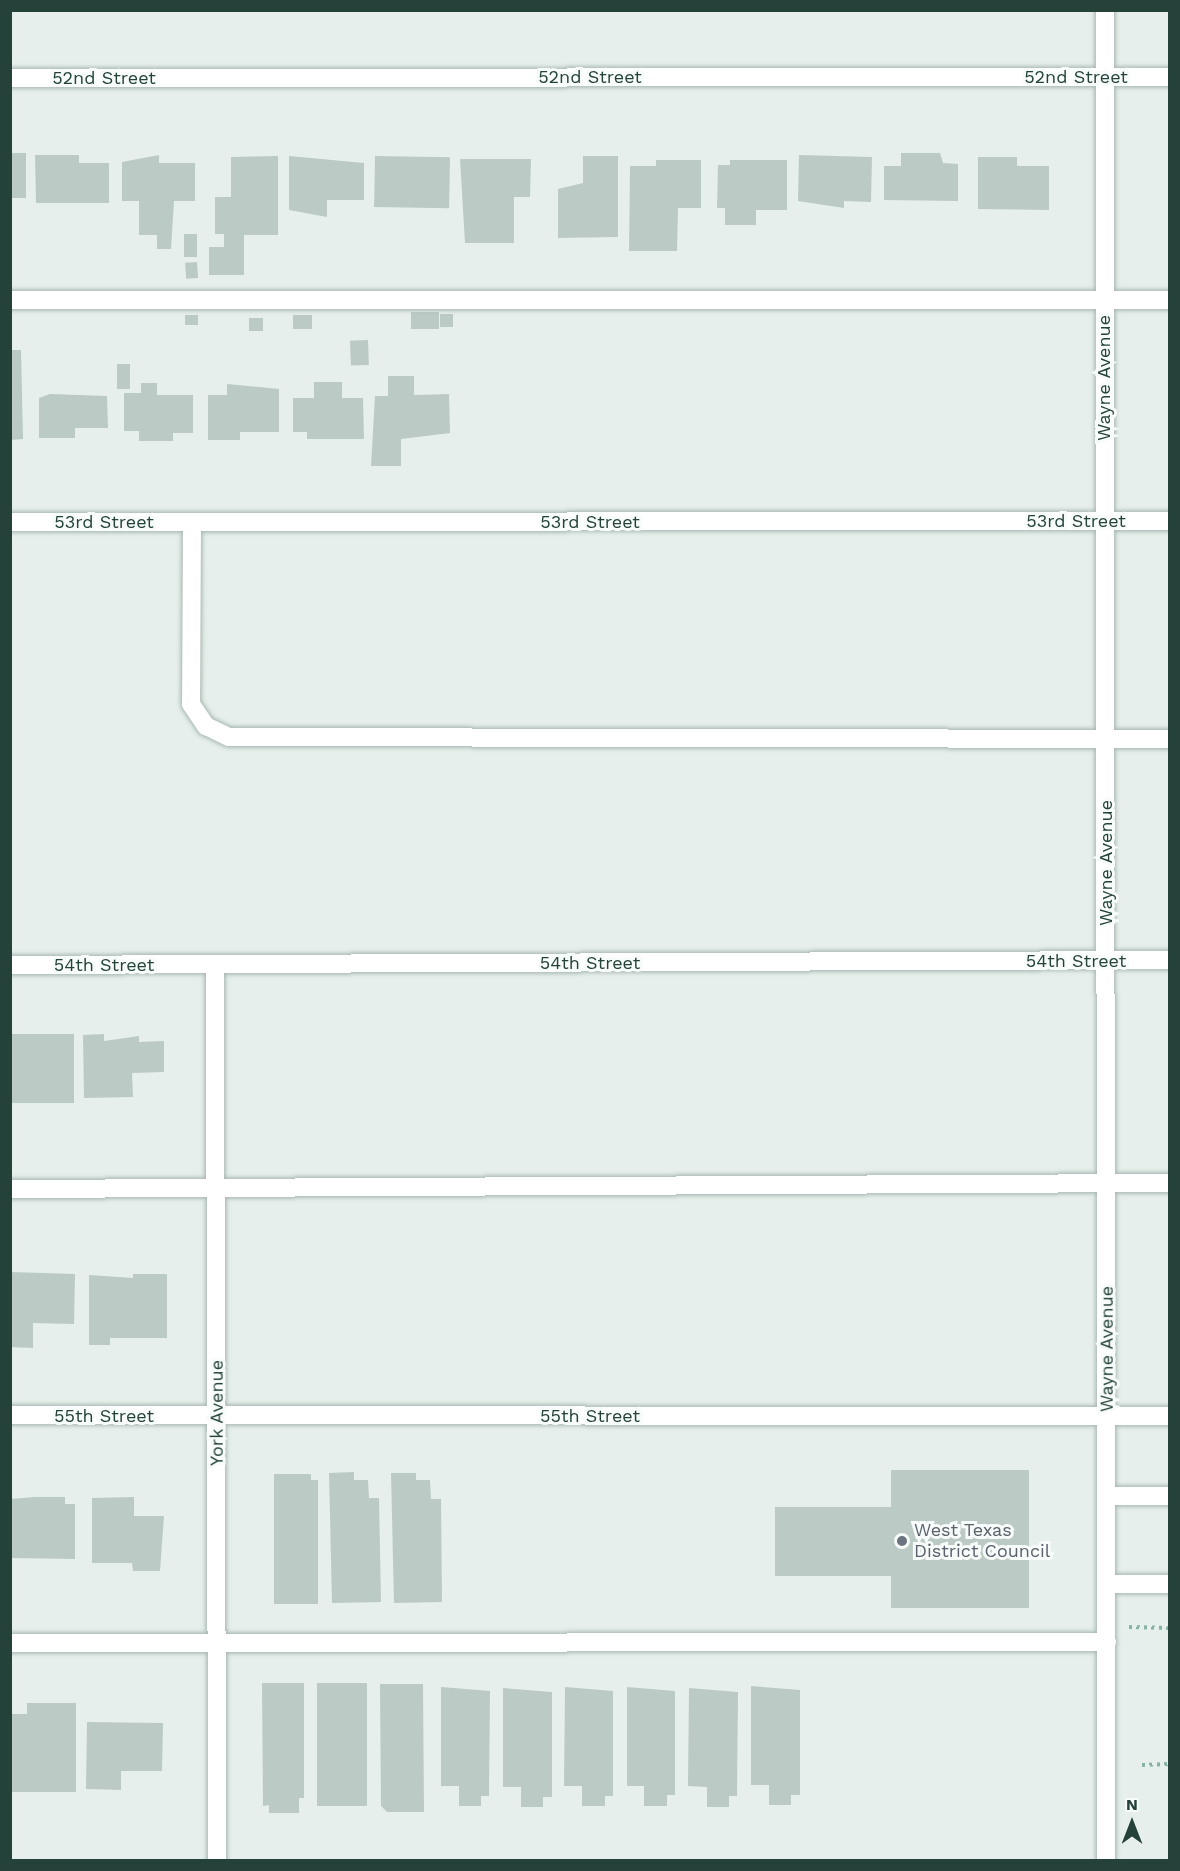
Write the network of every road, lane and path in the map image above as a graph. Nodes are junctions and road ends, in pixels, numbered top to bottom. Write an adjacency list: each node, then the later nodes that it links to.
1 (1105, 10): 2 (street, Wayne Avenue)
2 (1105, 77): 3 (street, 52nd Street); 4 (street, 52nd Street); 6 (street, Wayne Avenue)
3 (1170, 77)
4 (10, 78)
5 (10, 300): 6 (street)
6 (1104, 300): 7 (street); 8 (street, Wayne Avenue)
7 (1170, 300)
8 (1104, 521): 9 (street, 53rd Street); 11 (street, 53rd Street); 12 (street, Wayne Avenue)
9 (1170, 521)
10 (10, 522): 11 (street, 53rd Street)
11 (192, 522): 12 (street)
12 (1105, 739): 13 (street); 15 (street, Wayne Avenue)
13 (1170, 739)
14 (1170, 960): 15 (street, 54th Street)
15 (1106, 961): 17 (street, 54th Street); 18 (street, Wayne Avenue)
16 (10, 964): 17 (street, 54th Street)
17 (215, 964): 20 (street, York Avenue)
18 (1107, 1183): 19 (street); 20 (street); 25 (street, Wayne Avenue)
19 (1170, 1183)
20 (216, 1187): 21 (street); 23 (street, York Avenue)
21 (10, 1189)
22 (10, 1415): 23 (street, 55th Street)
23 (217, 1416): 25 (street, 55th Street); 33 (street, York Avenue)
24 (1170, 1416): 25 (street, 55th Street)
25 (1107, 1417): 26 (street, Wayne Avenue)
26 (1107, 1496): 27 (street); 28 (street, Wayne Avenue)
27 (1170, 1496)
28 (1107, 1584): 29 (street); 31 (street, Wayne Avenue)
29 (1170, 1584)
30 (1170, 1628): 31 (path)
31 (1107, 1635): 33 (street); 37 (street, Wayne Avenue)
32 (10, 1643): 33 (street)
33 (219, 1644): 36 (street, York Avenue)
34 (1170, 1764): 35 (path)
35 (1142, 1765)
36 (217, 1860)
37 (1106, 1860)

